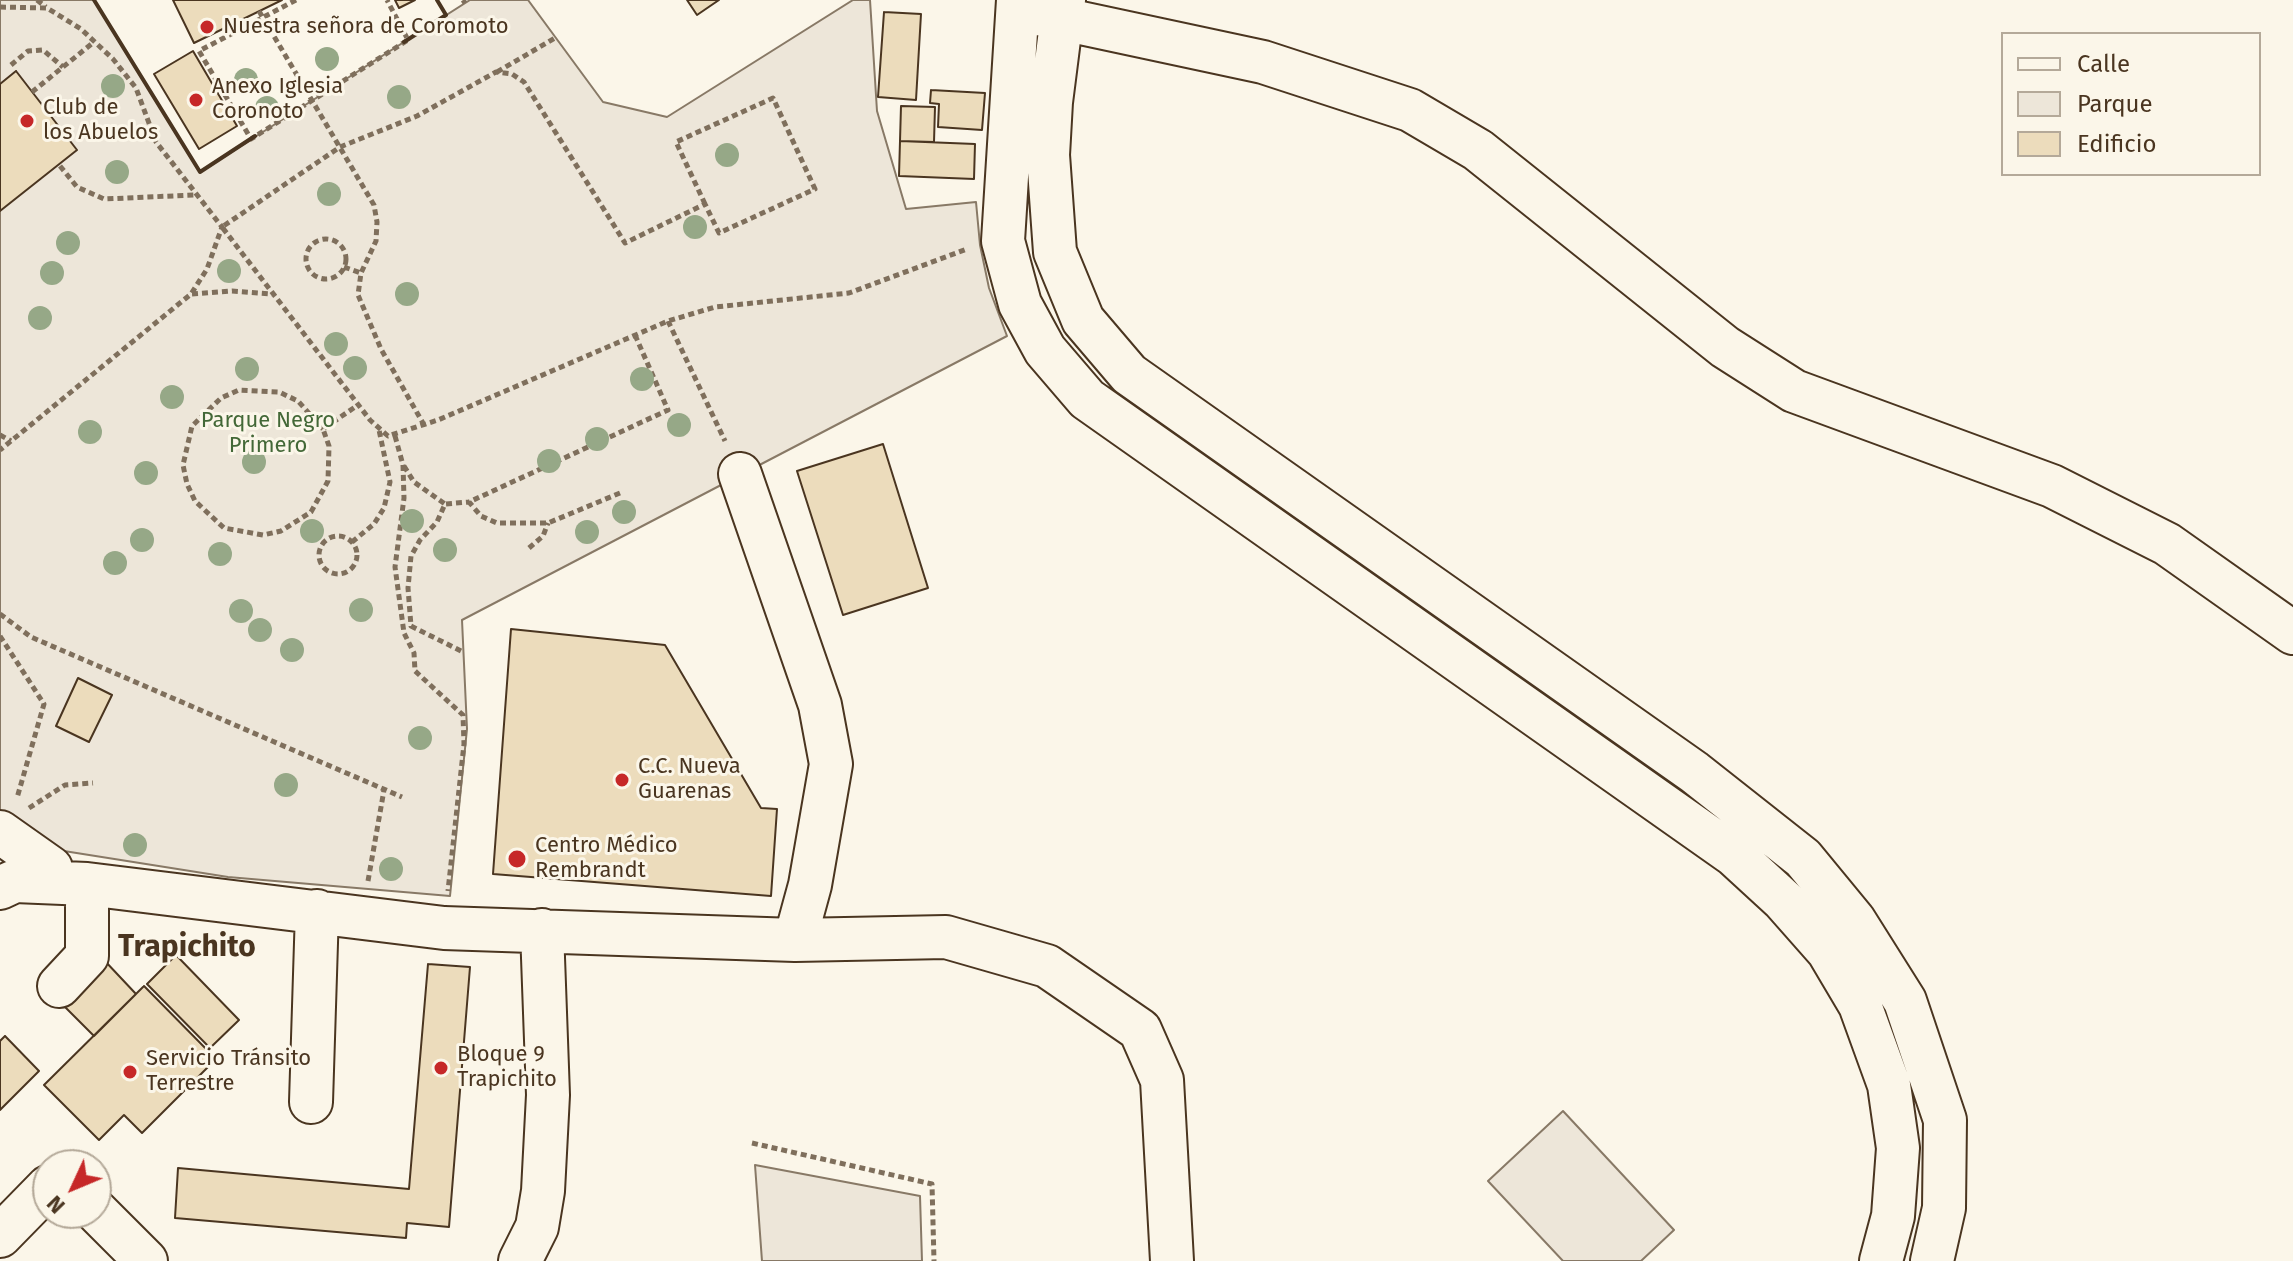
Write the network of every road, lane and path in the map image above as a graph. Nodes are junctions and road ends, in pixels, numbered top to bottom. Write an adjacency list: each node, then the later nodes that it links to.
1 (37, 0): 6 (path)
2 (296, 0): 8 (path)
3 (387, 0): 15 (path)
4 (1018, 5): 7 (street); 72 (street)
5 (0, 7): 6 (path)
6 (47, 8): 10 (path)
7 (1063, 10): 46 (street); 73 (street)
8 (261, 15): 15 (path); 15 (path)
9 (555, 38): 13 (path)
10 (94, 42): 12 (path); 18 (path)
11 (11, 65): 12 (path)
12 (63, 67): 14 (path)
13 (496, 72): 16 (path); 19 (path)
14 (32, 92)
15 (312, 101): 16 (path)
16 (340, 147): 20 (path); 23 (path)
17 (60, 166): 18 (path)
18 (195, 195): 20 (path)
19 (705, 204): 19 (path)
20 (222, 227): 24 (path); 25 (path)
21 (980, 245): 26 (path)
22 (344, 267): 22 (path); 23 (path)
23 (361, 273): 30 (path)
24 (191, 294): 25 (path); 35 (path)
25 (272, 294): 28 (path)
26 (668, 321): 27 (path); 29 (path)
27 (635, 335): 30 (path); 40 (path)
28 (358, 405): 31 (path); 32 (path)
29 (716, 423)
30 (424, 425): 34 (path)
31 (323, 429): 31 (path)
32 (378, 429): 34 (path); 43 (path)
33 (0, 435): 35 (path)
34 (395, 436): 37 (path)
35 (11, 441): 36 (path)
36 (0, 450)
37 (403, 465): 41 (path); 57 (path)
38 (740, 474): 59 (street)
39 (620, 493): 42 (path)
40 (469, 502): 41 (path); 42 (path)
41 (445, 504): 48 (path)
42 (548, 523): 44 (path)
43 (352, 542): 43 (path)
44 (529, 548)
45 (0, 614): 50 (path)
46 (2293, 633)
47 (0, 636): 52 (path)
48 (461, 651)
49 (93, 783): 52 (path)
50 (384, 790): 51 (path); 56 (path)
51 (402, 797)
52 (3, 840): 53 (street)
53 (69, 876): 54 (street); 55 (street); 60 (street)
54 (0, 888)
55 (317, 911): 56 (street); 61 (street)
56 (364, 918): 57 (street)
57 (444, 928): 58 (street)
58 (542, 930): 59 (street); 69 (street)
59 (795, 940): 71 (street)
60 (59, 986)
61 (311, 1102)
62 (752, 1143): 70 (path)
63 (32, 1203): 65 (street)
64 (112, 1227): 68 (street)
65 (0, 1236)
66 (0, 1255): 67 (street)
67 (6, 1261)
68 (146, 1261)
69 (520, 1261)
70 (934, 1261)
71 (1172, 1261)
72 (1881, 1261)
73 (1932, 1261)

